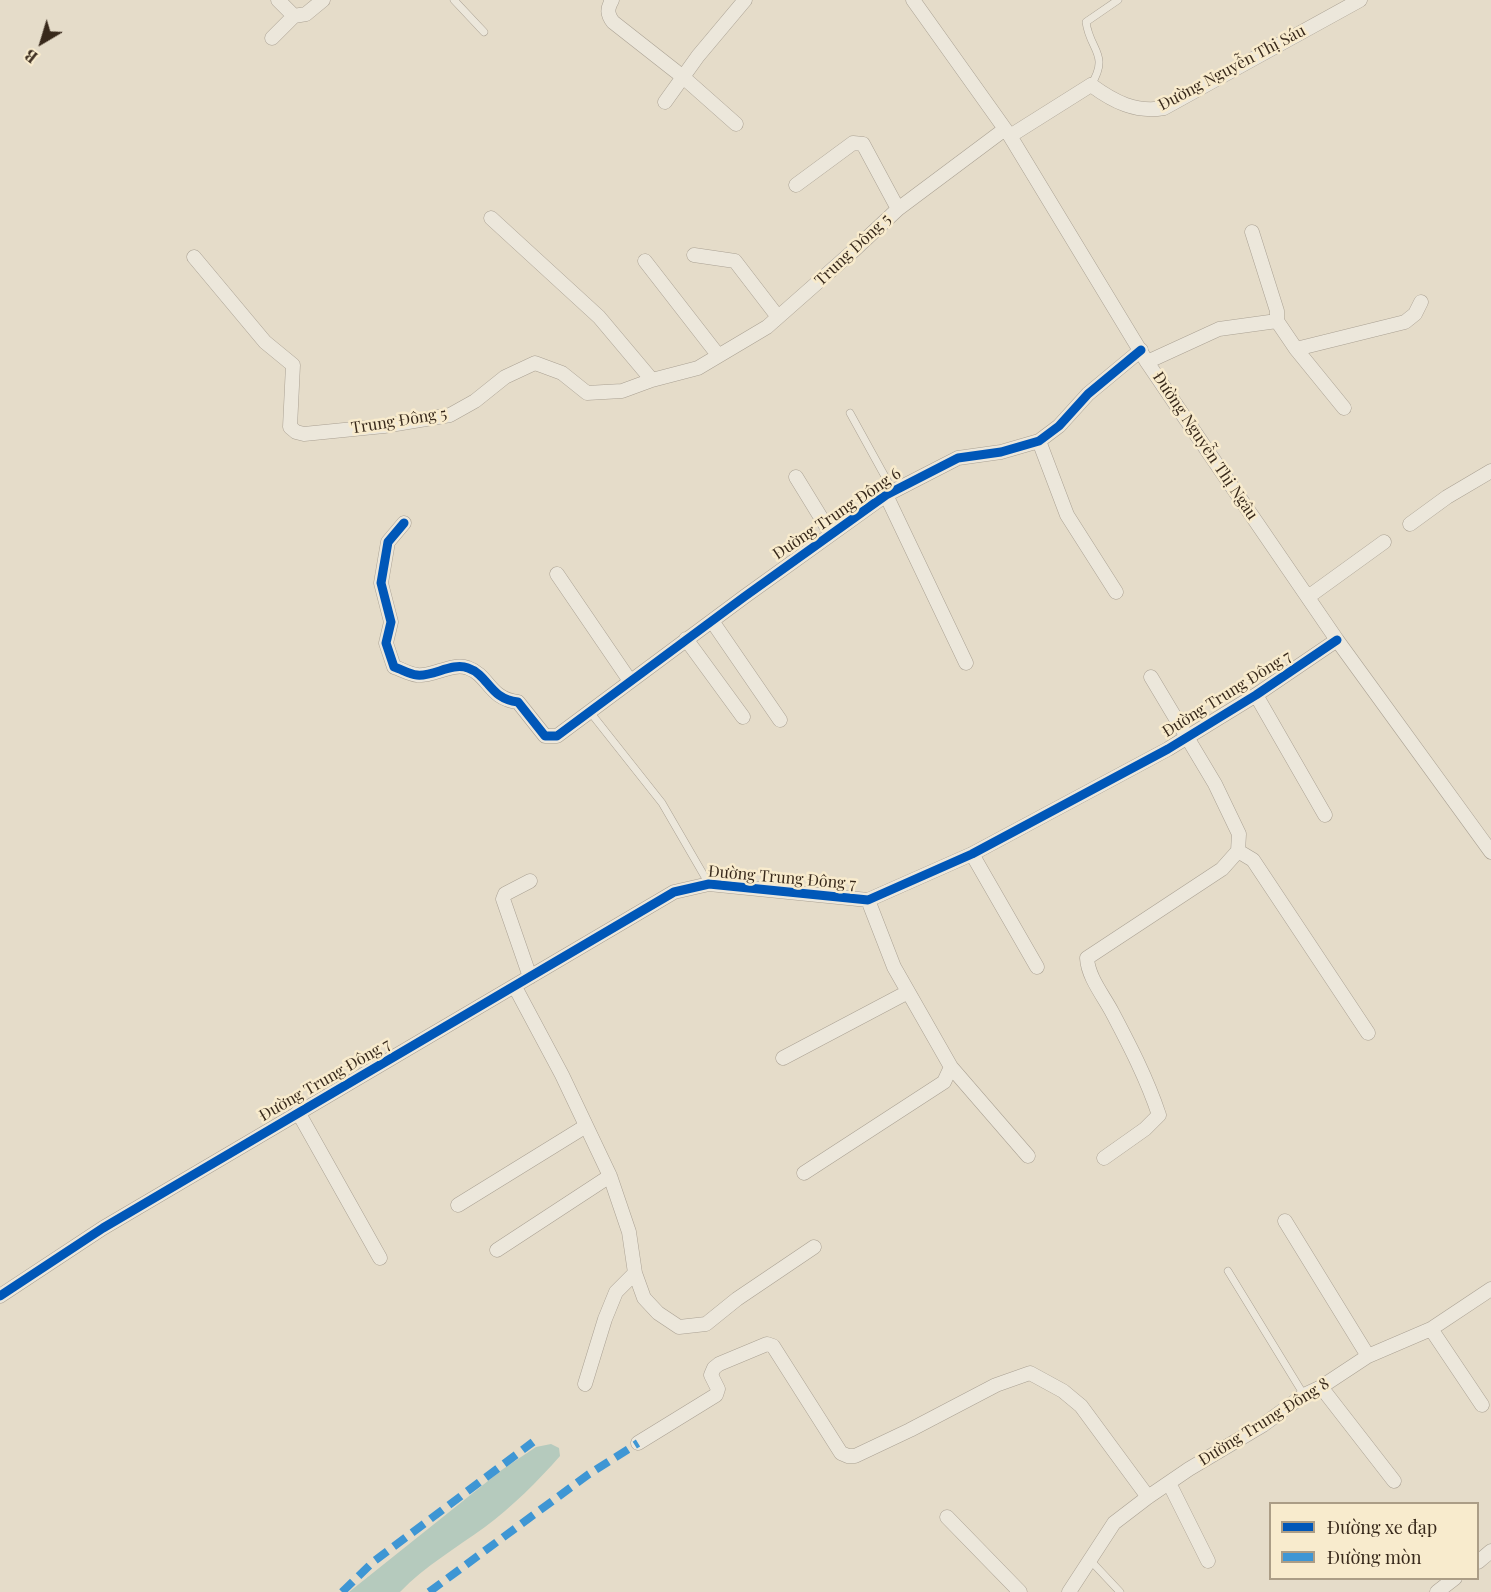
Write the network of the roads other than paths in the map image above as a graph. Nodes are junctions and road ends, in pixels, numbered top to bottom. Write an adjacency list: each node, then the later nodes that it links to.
1 (278, 0): 9 (street)
2 (323, 0): 9 (street)
3 (454, 0): 10 (lane)
4 (612, 0): 12 (street)
5 (744, 0): 12 (street)
6 (913, 0): 16 (street, Đường Nguyễn Thị Ngâu)
7 (1118, 0): 13 (lane)
8 (1360, 0): 13 (street, Đường Nguyễn Thị Sáu)
9 (294, 16): 11 (street)
10 (484, 32)
11 (272, 38)
12 (683, 77): 14 (street); 15 (street)
13 (1091, 86): 16 (street)
14 (665, 102)
15 (736, 124)
16 (1007, 133): 18 (street, Trung Đông 5); 29 (street, Đường Nguyễn Thị Ngâu)
17 (796, 185): 18 (street)
18 (898, 209): 25 (street, Trung Đông 5)
19 (491, 218): 30 (street)
20 (1252, 232): 26 (street)
21 (694, 255): 25 (street)
22 (194, 257): 30 (street, Trung Đông 5)
23 (645, 261): 28 (street)
24 (1421, 302): 27 (street)
25 (778, 317): 28 (street, Trung Đông 5)
26 (1277, 321): 27 (street); 29 (street, Đường Trung Đông 6)
27 (1296, 349): 31 (street)
28 (718, 355): 30 (street, Trung Đông 5)
29 (1144, 356): 33 (street, Đường Trung Đông 6); 43 (street, Đường Nguyễn Thị Ngâu)
30 (652, 380)
31 (1344, 408)
32 (849, 413): 36 (lane)
33 (1039, 441): 36 (street, Đường Trung Đông 6); 42 (street)
34 (1491, 471): 38 (street)
35 (796, 477): 39 (street)
36 (889, 493): 39 (street, Đường Trung Đông 6); 47 (street)
37 (404, 523): 51 (street, Đường Trung Đông 6)
38 (1410, 524)
39 (831, 534): 44 (street, Đường Trung Đông 6)
40 (1383, 542): 43 (street)
41 (557, 574): 49 (street)
42 (1116, 592)
43 (1308, 597): 46 (street, Đường Nguyễn Thị Ngâu)
44 (712, 621): 45 (street, Đường Trung Đông 6); 53 (street)
45 (686, 639): 49 (street, Đường Trung Đông 6); 52 (street)
46 (1337, 640): 50 (street, Đường Trung Đông 7); 56 (street, Đường Nguyễn Thị Ngâu)
47 (966, 663)
48 (1151, 677): 54 (street)
49 (630, 681): 51 (street, Đường Trung Đông 6)
50 (1256, 695): 54 (street, Đường Trung Đông 7); 55 (street)
51 (589, 711): 61 (lane)
52 (743, 717)
53 (780, 720)
54 (1185, 738): 57 (street); 59 (street, Đường Trung Đông 7)
55 (1325, 815)
56 (1486, 835): 58 (street, Đường Nguyễn Thị Ngâu)
57 (1239, 851): 67 (street); 73 (street)
58 (1491, 852)
59 (972, 854): 62 (street, Đường Trung Đông 7); 63 (street)
60 (530, 881): 64 (street)
61 (710, 884): 62 (street, Đường Trung Đông 7); 64 (street, Đường Trung Đông 7)
62 (868, 900): 66 (street)
63 (1037, 967)
64 (530, 977): 65 (street, Đường Trung Đông 7)
65 (515, 987): 70 (street, Đường Trung Đông 7); 71 (street)
66 (908, 992): 68 (street); 69 (street)
67 (1368, 1033)
68 (783, 1058)
69 (951, 1067): 72 (street); 74 (street)
70 (298, 1112): 80 (street); 84 (street, Đường Trung Đông 7)
71 (586, 1126): 75 (street); 76 (street)
72 (1028, 1156)
73 (1104, 1158)
74 (804, 1173)
75 (610, 1176): 79 (street); 82 (street)
76 (458, 1205)
77 (1286, 1221): 86 (street)
78 (814, 1247): 82 (street)
79 (497, 1250)
80 (380, 1258)
81 (1228, 1270): 89 (lane)
82 (635, 1273): 87 (street)
83 (1491, 1289): 85 (street, Đường Trung Đông 8)
84 (0, 1296)
85 (1431, 1329): 86 (street, Đường Trung Đông 8); 90 (street)
86 (1368, 1356): 88 (street, Đường Trung Đông 8)
87 (585, 1384)
88 (1321, 1387): 89 (street, Đường Trung Đông 8); 92 (street)
89 (1304, 1395): 93 (street, Đường Trung Đông 8)
90 (1482, 1405)
91 (638, 1443): 94 (street)
92 (1395, 1481)
93 (1169, 1483): 94 (street, Đường Trung Đông 8); 98 (street)
94 (1148, 1497): 97 (street, Đường Trung Đông 8)
95 (947, 1517): 101 (street)
96 (1491, 1551): 99 (street)
97 (1090, 1560): 102 (street, Đường Trung Đông 8); 103 (lane)
98 (1208, 1561)
99 (1479, 1561)
100 (1452, 1580): 104 (street)
101 (1020, 1592)
102 (1069, 1592)
103 (1120, 1592)
104 (1437, 1592)

